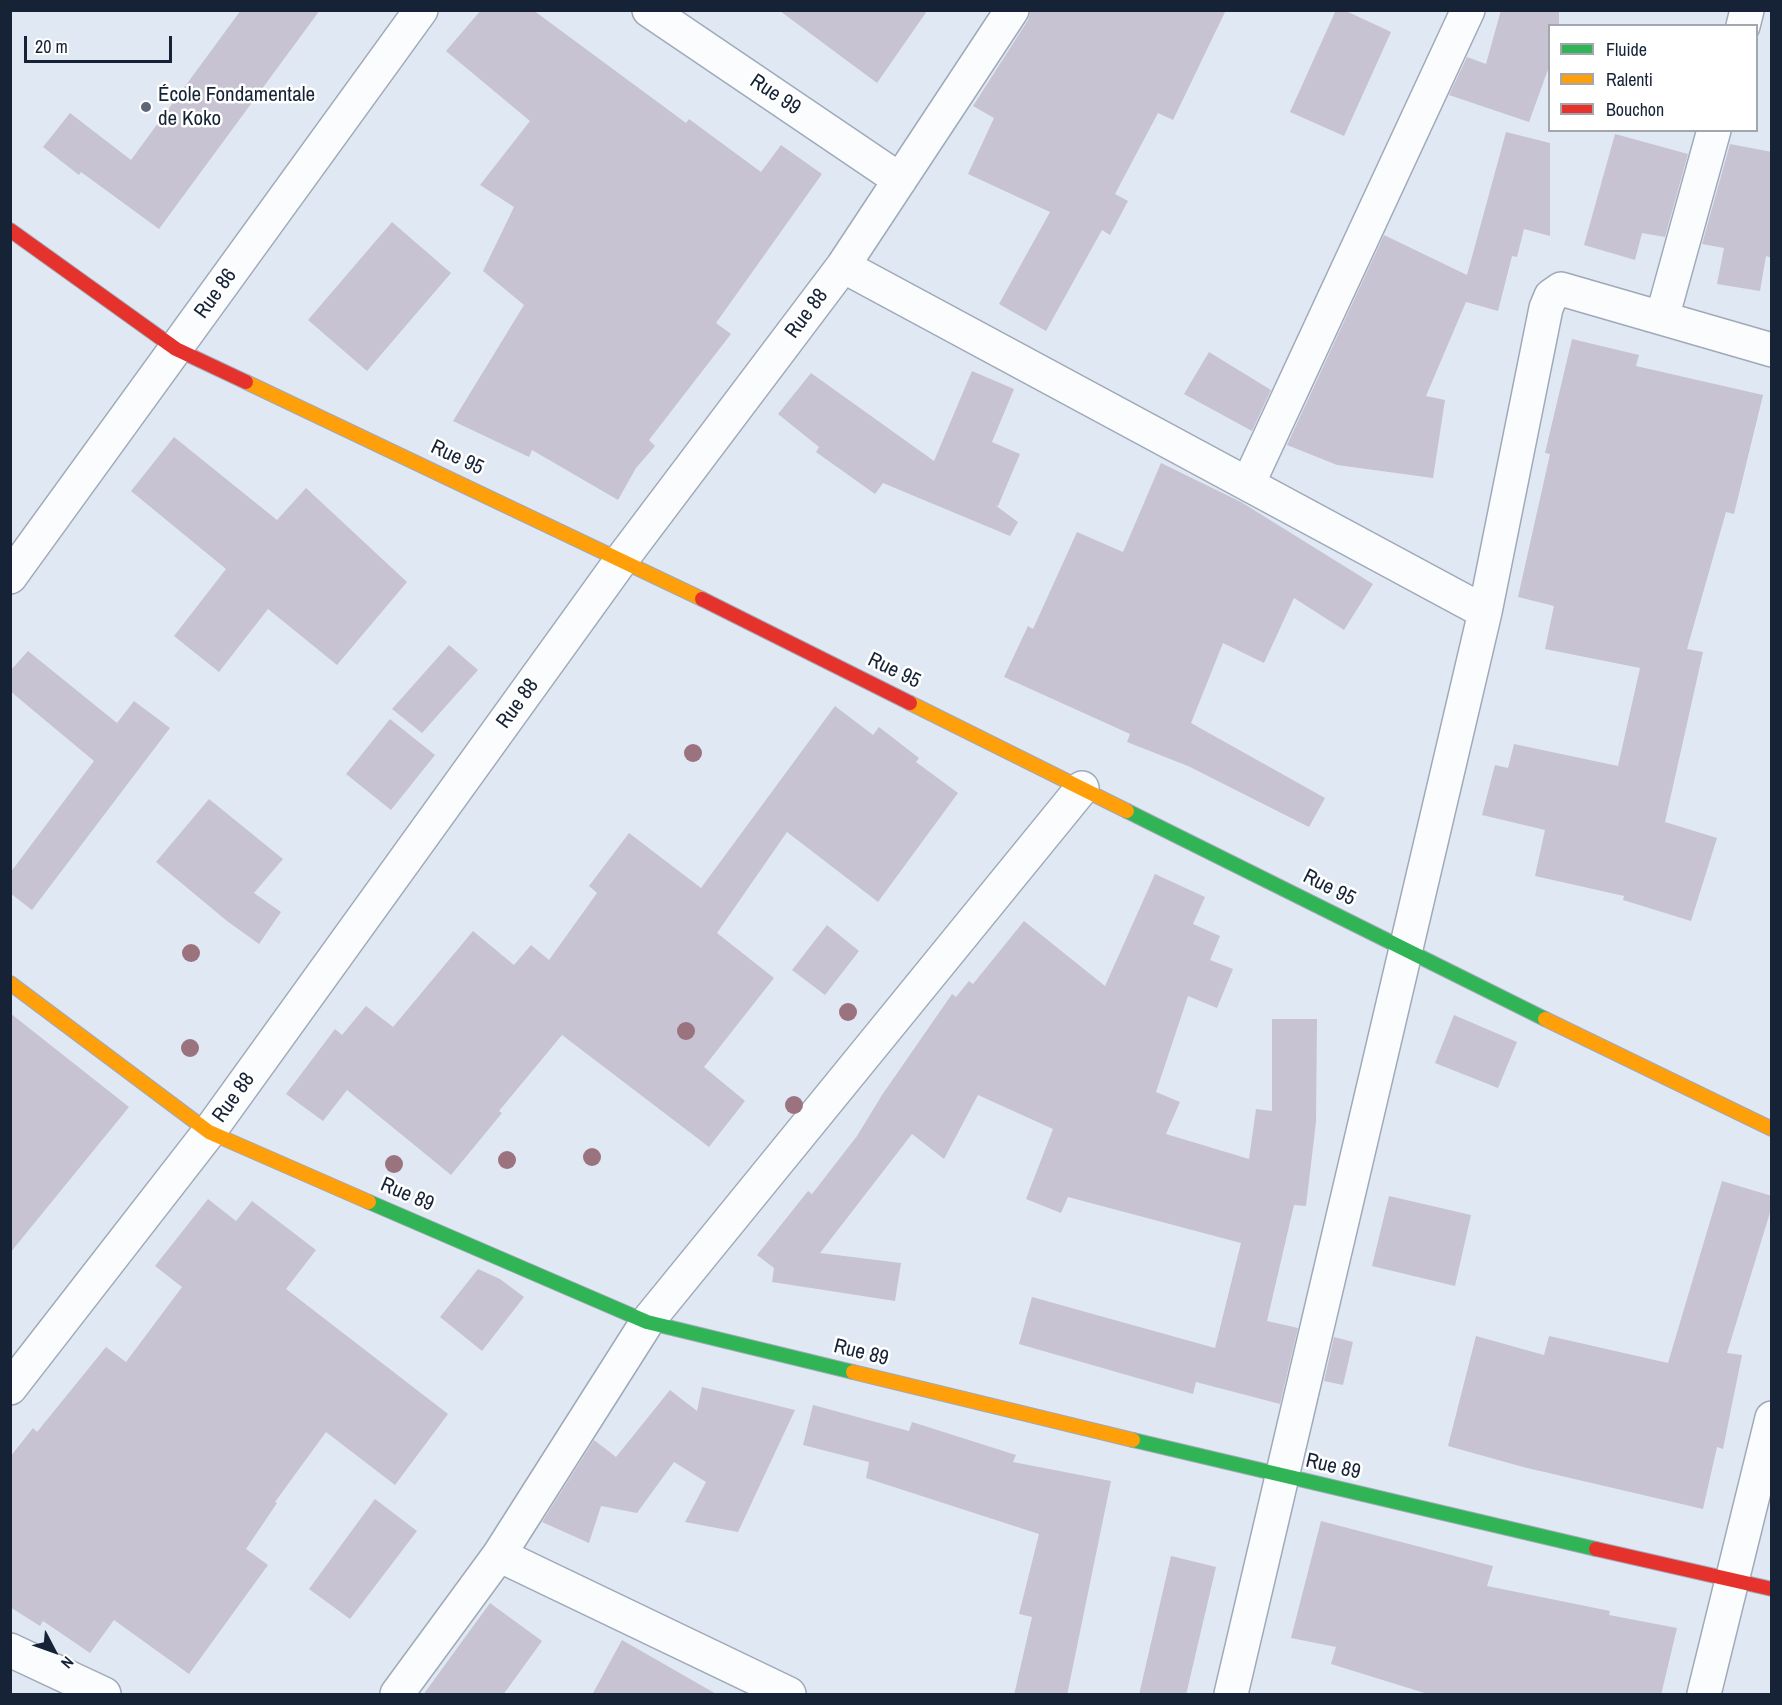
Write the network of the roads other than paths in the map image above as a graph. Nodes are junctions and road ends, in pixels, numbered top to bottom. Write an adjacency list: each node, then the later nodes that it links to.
1 (421, 10): 10 (street, Rue 86)
2 (649, 10): 6 (street, Rue 99)
3 (1012, 10): 6 (street, Rue 88)
4 (1468, 10): 12 (street)
5 (1713, 132): 9 (street)
6 (900, 180): 8 (street, Rue 88)
7 (10, 230): 10 (street, Rue 95)
8 (843, 266): 12 (street); 13 (street, Rue 88)
9 (1662, 318): 11 (street); 15 (street)
10 (176, 348): 13 (street, Rue 95); 14 (street, Rue 86)
11 (1772, 350)
12 (1248, 484): 15 (street)
13 (622, 559): 16 (street, Rue 95); 20 (street, Rue 88)
14 (10, 578)
15 (1485, 612): 17 (street)
16 (1082, 788): 17 (street, Rue 95); 21 (street)
17 (1406, 951): 19 (street, Rue 95); 24 (street)
18 (10, 983): 20 (street, Rue 89)
19 (1772, 1129)
20 (209, 1132): 21 (street, Rue 89); 22 (street, Rue 88)
21 (647, 1322): 24 (street, Rue 89); 25 (street)
22 (10, 1388)
23 (1772, 1418): 26 (street)
24 (1283, 1477): 26 (street, Rue 89); 32 (street)
25 (499, 1555): 30 (street); 31 (street)
26 (1732, 1580): 27 (street, Rue 89); 33 (street)
27 (1772, 1589)
28 (10, 1650): 29 (street)
29 (104, 1695)
30 (397, 1695)
31 (789, 1695)
32 (1231, 1695)
33 (1704, 1695)

